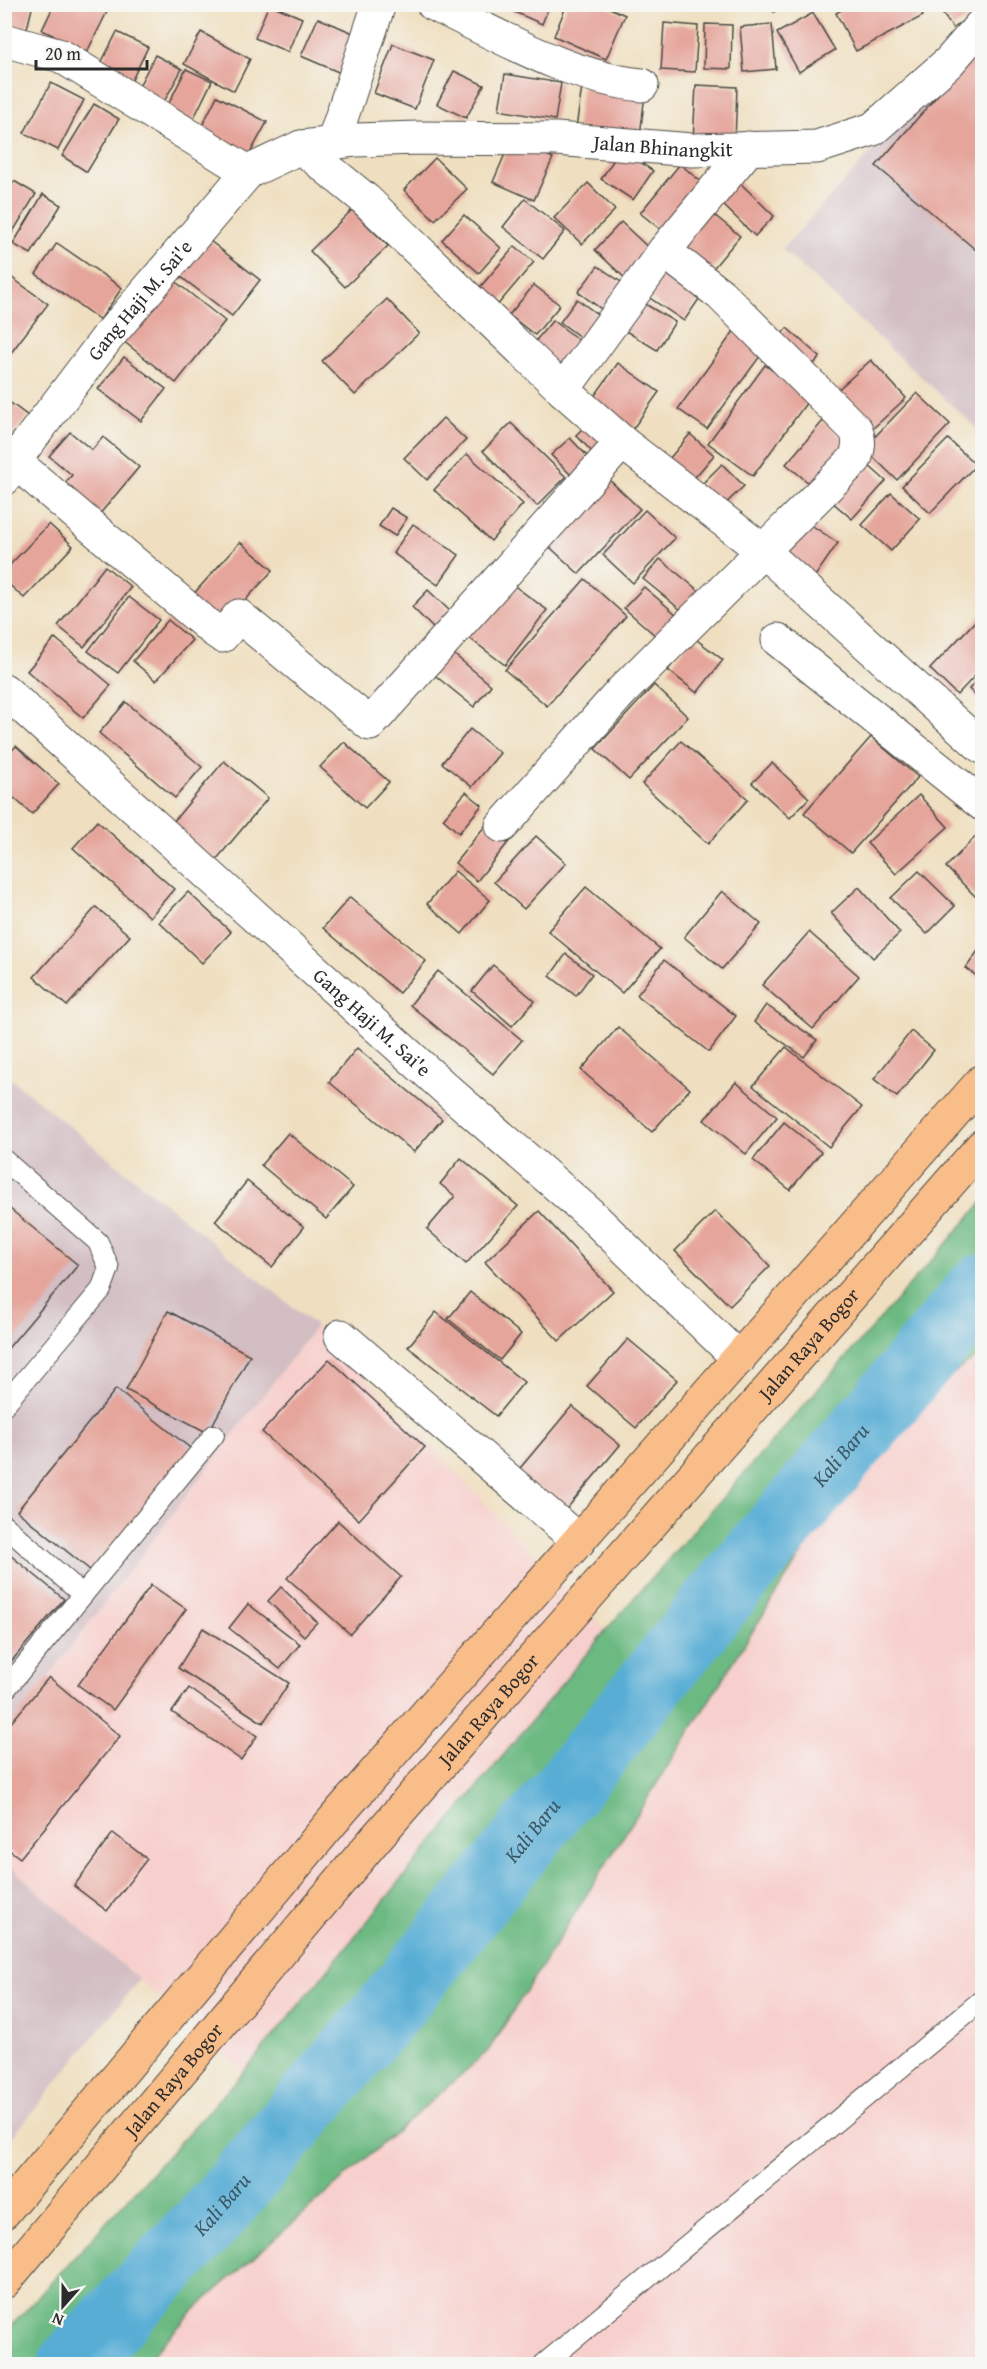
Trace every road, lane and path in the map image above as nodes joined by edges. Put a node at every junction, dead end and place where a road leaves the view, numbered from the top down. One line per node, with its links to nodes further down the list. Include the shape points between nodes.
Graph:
1 (380, 4): 6 (street)
2 (433, 4): 5 (street, via 563,64 615,82)
3 (982, 24): 8 (street, Jalan Bhinangkit, via 949,62 873,129 817,147)
4 (4, 40): 9 (street, via 61,56)
5 (642, 85)
6 (333, 143): 7 (street, Jalan Bhinangkit); 8 (street, Jalan Bhinangkit, via 499,138 692,150)
7 (301, 147): 9 (street, Gang Haji M. Sai'e); 11 (street, via 366,200)
8 (749, 148): 10 (street)
9 (248, 172): 13 (street, Gang Haji M. Sai'e, via 107,338)
10 (664, 251): 11 (street); 14 (street, via 720,294 856,430 859,439 855,459)
11 (562, 390): 12 (street)
12 (622, 442): 13 (street, via 370,724 239,616 222,636 212,629); 14 (street)
13 (9, 470)
14 (762, 550): 17 (street); 19 (street, via 622,691)
15 (778, 640): 18 (street)
16 (4, 690): 24 (street, Gang Haji M. Sai'e, via 590,1214)
17 (982, 747)
18 (982, 804)
19 (502, 826)
20 (982, 1081): 24 (highway)
21 (982, 1146): 31 (highway, Jalan Raya Bogor)
22 (4, 1160): 25 (lane, via 98,1242 109,1268 101,1290)
23 (341, 1336): 28 (street)
24 (739, 1359): 28 (highway)
25 (4, 1405)
26 (214, 1435): 29 (lane)
27 (4, 1525): 29 (lane)
28 (579, 1541): 30 (highway)
29 (83, 1595): 32 (lane)
30 (503, 1625): 31 (highway); 33 (highway)
31 (535, 1656): 34 (highway, Jalan Raya Bogor)
32 (4, 1691)
33 (342, 1810): 34 (highway); 35 (highway)
34 (376, 1838): 36 (highway, Jalan Raya Bogor)
35 (220, 1954): 36 (highway); 38 (highway)
36 (255, 1981): 39 (highway, Jalan Raya Bogor)
37 (982, 2000): 40 (lane)
38 (4, 2212)
39 (4, 2282)
40 (544, 2364)

